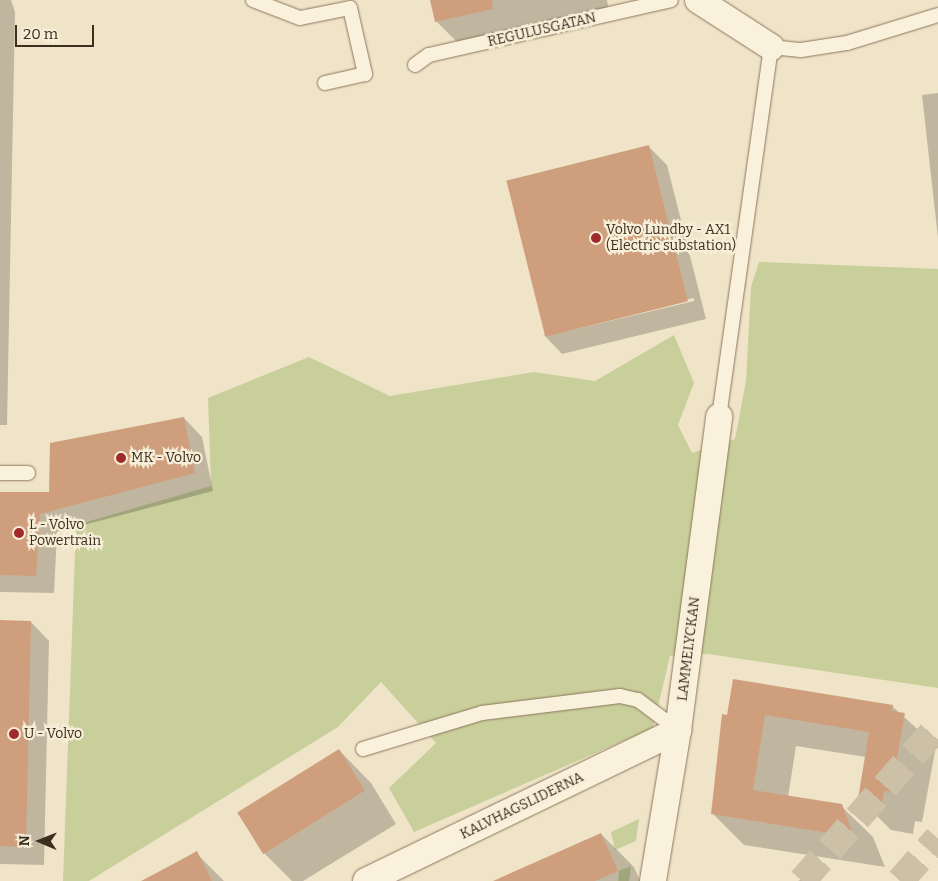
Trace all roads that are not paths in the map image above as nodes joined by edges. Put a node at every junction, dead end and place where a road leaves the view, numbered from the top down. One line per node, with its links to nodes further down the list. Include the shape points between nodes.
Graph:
1 (253, 0): 7 (lane, via 270,10 300,18 350,8 365,74)
2 (671, 0): 6 (lane, REGULUSGATAN, via 429,55)
3 (698, 0): 5 (street)
4 (938, 15): 5 (lane, via 847,43 801,50)
5 (771, 47): 8 (lane)
6 (415, 65)
7 (325, 83)
8 (719, 417): 11 (street, LAMMELYCKAN)
9 (0, 473): 10 (lane)
10 (28, 473)
11 (678, 730): 12 (lane, via 638,700 620,696 482,713); 13 (street, KALVHAGSLIDERNA); 15 (street, LAMMELYCKAN)
12 (363, 749)
13 (418, 869): 14 (street, KALVHAGSLIDERNA)
14 (366, 881)
15 (653, 881)

